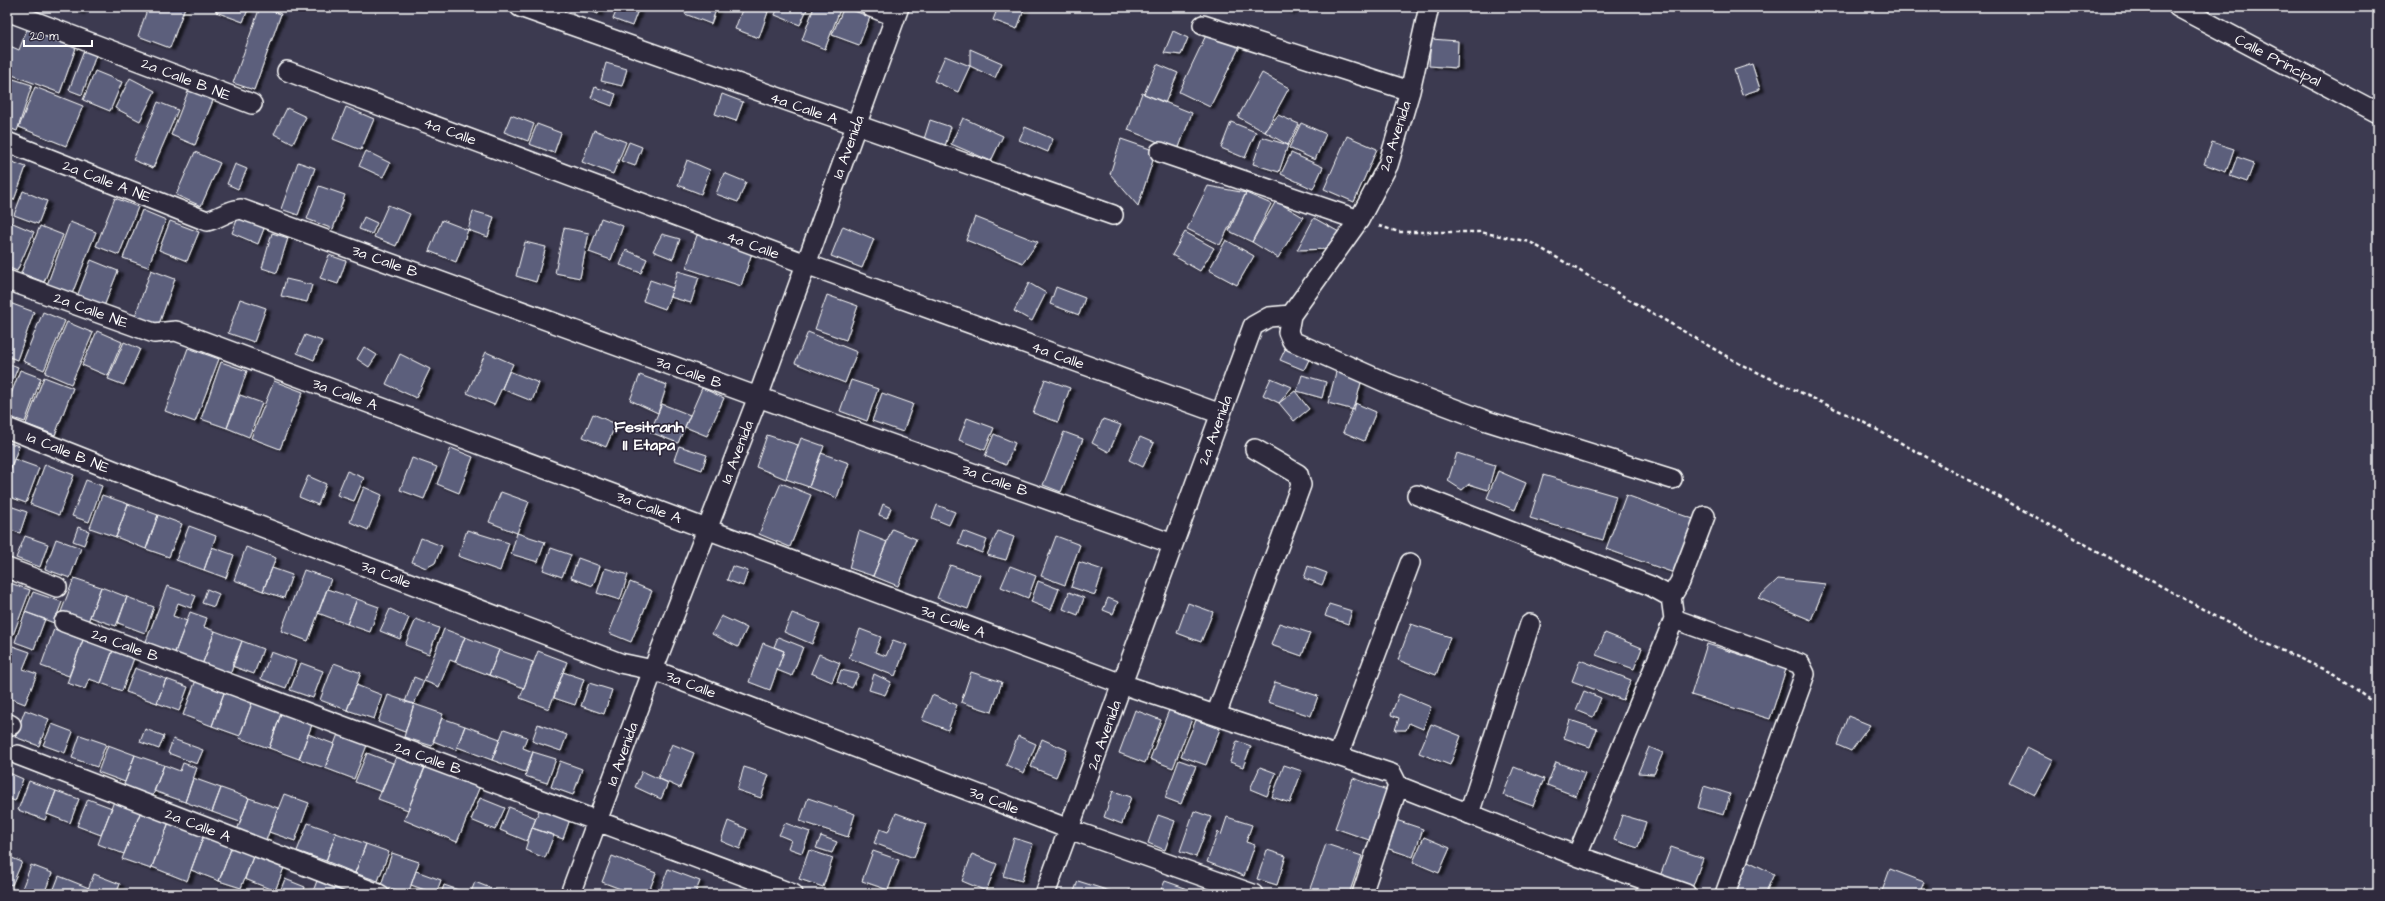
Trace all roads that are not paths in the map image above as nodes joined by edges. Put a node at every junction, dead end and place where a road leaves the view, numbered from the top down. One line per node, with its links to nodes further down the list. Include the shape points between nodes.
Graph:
1 (520, 7): 12 (street, 4a Calle A)
2 (871, 7): 6 (street)
3 (1429, 7): 9 (street, 2a Avenida)
4 (2178, 7): 11 (street, Calle Principal)
5 (7, 11): 10 (street, 2a Calle B NE)
6 (897, 12): 12 (street, 1a Avenida)
7 (1203, 25): 9 (street)
8 (287, 71): 18 (street, 4a Calle)
9 (1410, 91): 16 (street, 2a Avenida, via 1388,165)
10 (252, 104)
11 (2378, 113)
12 (856, 127): 15 (street, 4a Calle A); 18 (street, 1a Avenida)
13 (7, 142): 17 (street, 2a Calle A NE)
14 (1160, 152): 16 (street)
15 (1112, 215)
16 (1359, 220): 20 (street, 2a Avenida)
17 (207, 221): 22 (street, 3a Calle B, via 216,219 232,209 241,209)
18 (806, 264): 22 (street, 1a Avenida); 23 (street, 4a Calle)
19 (7, 280): 21 (street, 2a Calle NE, via 154,333)
20 (1291, 315): 23 (street, 2a Avenida, via 1269,317 1253,326); 27 (street, via 1288,332 1292,341 1389,384 1487,421)
21 (176, 331): 30 (street, 3a Calle A)
22 (758, 397): 30 (street, 1a Avenida); 31 (street, 3a Calle B)
23 (1221, 414): 31 (street, 2a Avenida)
24 (7, 428): 26 (street, 1a Calle B NE)
25 (1255, 449): 41 (street, via 1298,474 1301,485)
26 (128, 476): 39 (street, 3a Calle, via 620,663)
27 (1672, 479)
28 (1417, 494): 35 (street, via 1651,586)
29 (1705, 516): 35 (street, via 1680,582)
30 (708, 529): 39 (street, 1a Avenida); 40 (street, 3a Calle A)
31 (1174, 544): 40 (street, 2a Avenida)
32 (1410, 563): 43 (street)
33 (7, 568): 34 (street)
34 (57, 588)
35 (1671, 597): 36 (street)
36 (1674, 619): 48 (street); 56 (street, via 1800,664 1805,674)
37 (64, 622): 46 (street, 2a Calle B)
38 (1530, 624): 45 (street)
39 (653, 670): 46 (street, 1a Avenida); 47 (street, 3a Calle)
40 (1122, 684): 41 (street, 3a Calle A); 47 (street, 2a Avenida)
41 (1216, 715): 43 (street, 3a Calle A)
42 (18, 755): 49 (street, 2a Calle A)
43 (1338, 756): 44 (street, 3a Calle A, via 1392,774)
44 (1398, 786): 45 (street); 54 (street)
45 (1469, 814): 48 (street)
46 (597, 821): 50 (street, 1a Avenida); 51 (street, 2a Calle B)
47 (1070, 829): 52 (street, 2a Avenida); 53 (street, 3a Calle)
48 (1577, 856): 55 (street)
49 (379, 894)
50 (570, 894)
51 (793, 894)
52 (1045, 894)
53 (1253, 894)
54 (1362, 894)
55 (1686, 894)
56 (1726, 894)

